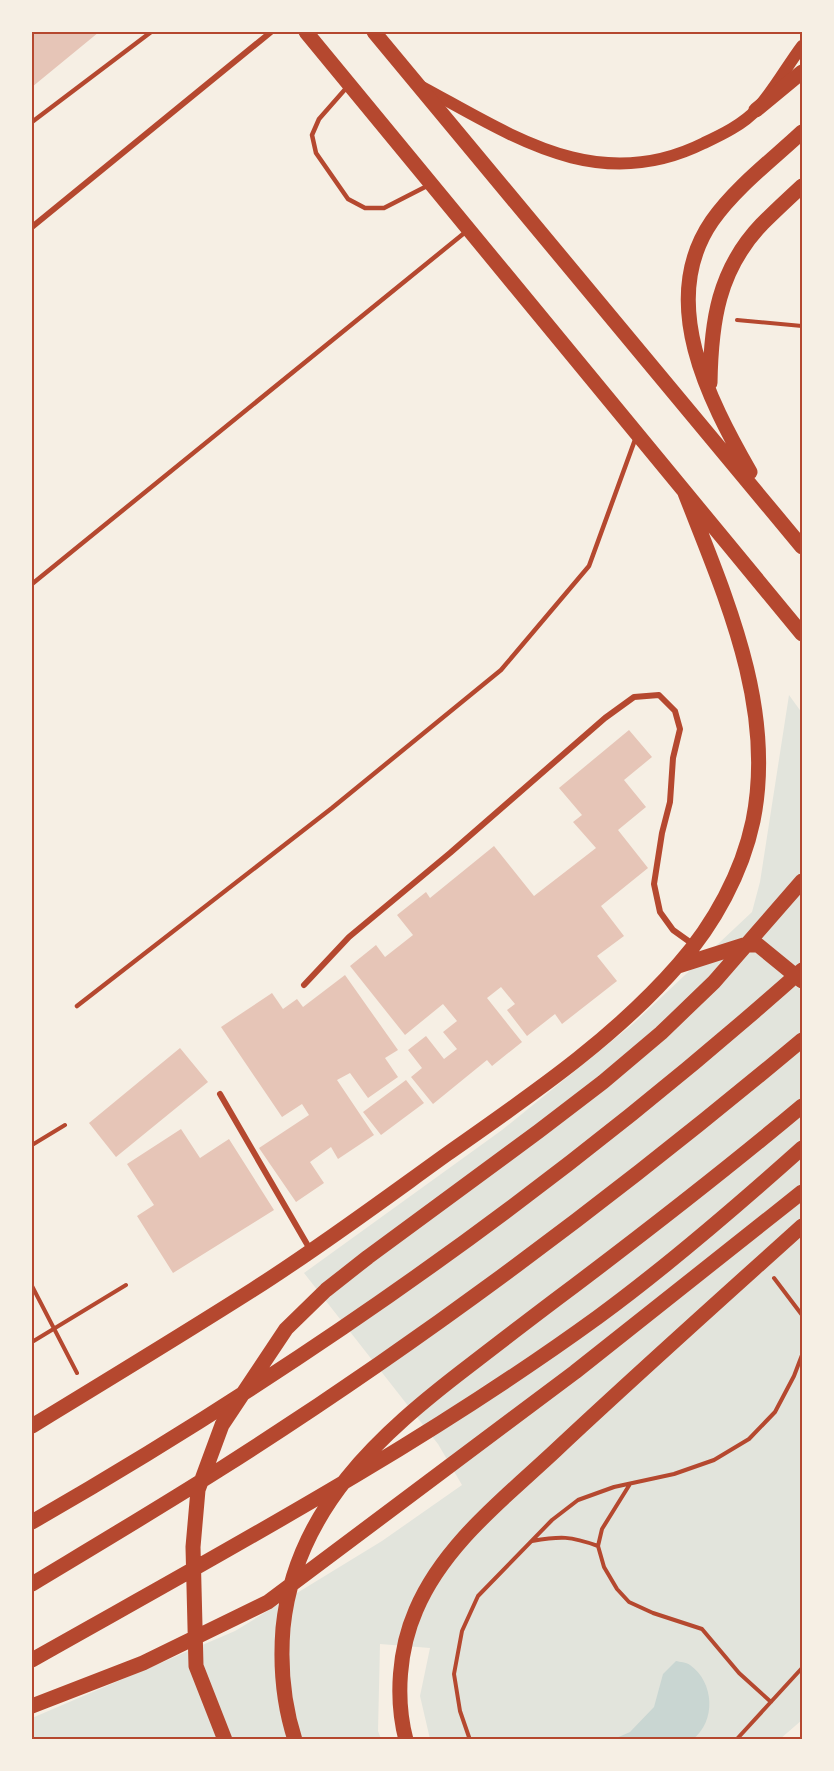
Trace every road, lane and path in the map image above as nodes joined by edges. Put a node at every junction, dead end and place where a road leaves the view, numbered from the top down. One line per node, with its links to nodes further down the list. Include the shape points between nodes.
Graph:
1 (151, 32): 10 (lane)
2 (271, 32): 14 (street)
3 (306, 32): 7 (main road)
4 (375, 32): 8 (main road)
5 (802, 46): 9 (main road)
6 (802, 72): 9 (main road)
7 (350, 84): 12 (main road); 12 (lane, via 319,119 312,135 316,153 348,199 365,208 384,207)
8 (421, 86): 9 (main road, via 543,150 580,160 620,164 693,149 723,134); 21 (main road)
9 (756, 110)
10 (32, 122)
11 (802, 132): 18 (main road, via 733,195 711,223 696,256 688,290 689,320)
12 (432, 183): 15 (main road)
13 (802, 186): 16 (main road, via 760,226 736,258)
14 (32, 227)
15 (470, 228): 19 (main road); 23 (lane)
16 (714, 318): 17 (path); 18 (main road)
17 (802, 326)
18 (710, 393): 21 (main road)
19 (637, 435): 20 (main road); 31 (lane, via 589,566 501,670 332,808)
20 (685, 493): 24 (main road); 26 (main road, via 747,668 759,771 753,821 737,872 720,908)
21 (773, 510): 22 (main road)
22 (802, 547)
23 (32, 584)
24 (802, 634)
25 (802, 880): 57 (main road, via 714,982 661,1033 603,1082 343,1277 286,1329 222,1425 198,1490 193,1547 196,1666)
26 (695, 945): 27 (main road); 30 (street, via 673,930 660,912 654,884 680,729 675,711 659,695 634,697 349,937)
27 (678, 966): 29 (main road, via 744,945 758,945); 40 (main road, via 633,1011 540,1089)
28 (802, 970): 49 (main road, via 643,1107 437,1263 188,1429)
29 (802, 981)
30 (304, 985)
31 (77, 1006)
32 (802, 1040): 52 (main road, via 626,1182 384,1360 224,1467)
33 (220, 1094): 40 (street)
34 (802, 1106): 58 (main road, via 666,1217 437,1390 357,1464 308,1538 285,1607 282,1686)
35 (65, 1125): 36 (path)
36 (32, 1145)
37 (802, 1148): 53 (main road, via 700,1239 597,1318 482,1396 333,1490)
38 (802, 1192): 56 (main road, via 453,1466 268,1602 143,1663)
39 (802, 1226): 59 (main road, via 593,1415 456,1547 416,1609 405,1643 401,1705)
40 (311, 1251): 46 (main road)
41 (126, 1285): 43 (path)
42 (32, 1286): 43 (path)
43 (53, 1328): 44 (path); 46 (path)
44 (32, 1342)
45 (802, 1355): 48 (path, via 775,1412 749,1439 714,1460)
46 (87, 1392): 47 (main road)
47 (32, 1426)
48 (630, 1484): 50 (path, via 578,1500); 51 (path, via 602,1529)
49 (32, 1522)
50 (530, 1542): 51 (path, via 573,1537); 60 (path, via 478,1596 462,1631 454,1674)
51 (598, 1546): 55 (path, via 604,1567 629,1602 702,1629 739,1673)
52 (32, 1584)
53 (32, 1660)
54 (802, 1668): 55 (path)
55 (771, 1702): 61 (path)
56 (32, 1706)
57 (225, 1740)
58 (295, 1740)
59 (406, 1740)
60 (470, 1740)
61 (736, 1740)

